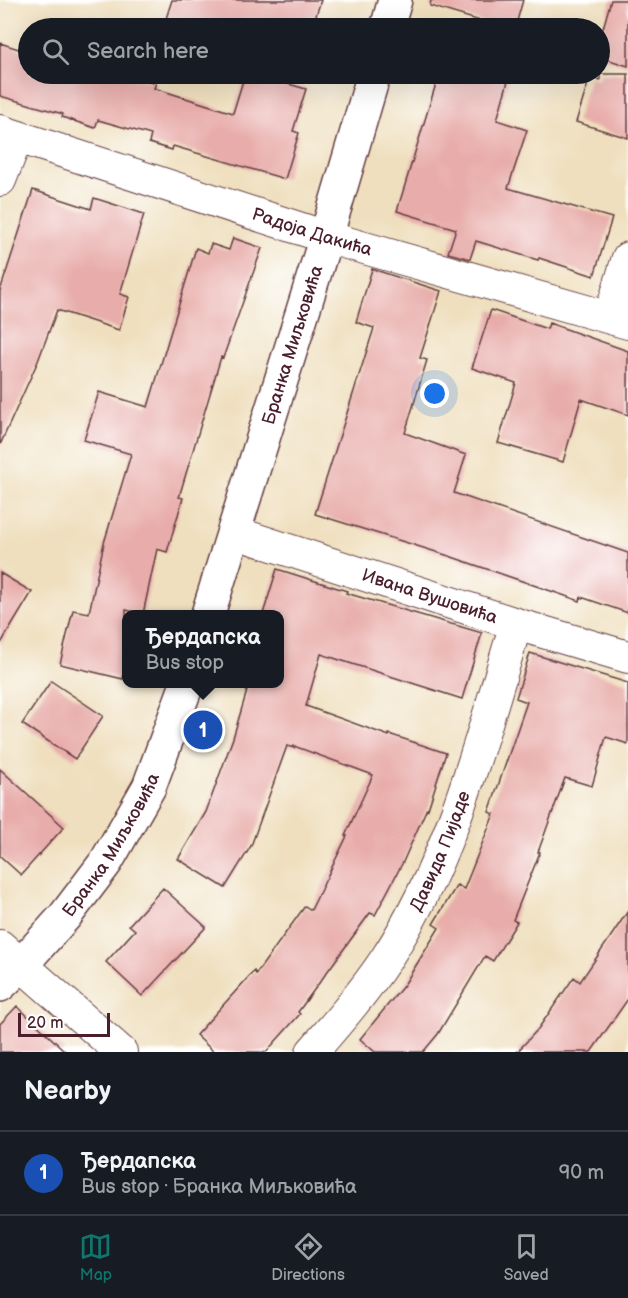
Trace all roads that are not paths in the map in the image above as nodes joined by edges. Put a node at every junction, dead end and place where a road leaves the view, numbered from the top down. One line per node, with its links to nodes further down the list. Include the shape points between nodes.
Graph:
1 (395, 0): 2 (street)
2 (390, 18)
3 (371, 84): 6 (street, Бранка Миљковића)
4 (8, 134): 5 (street); 6 (street, Радоја Дакића)
5 (0, 180)
6 (326, 237): 8 (street, Радоја Дакића); 9 (street, Бранка Миљковића)
7 (628, 258): 8 (street)
8 (619, 320)
9 (233, 532): 10 (street, Бранка Миљковића); 11 (street, Ивана Вушовића)
10 (210, 610)
11 (516, 624): 12 (street, Ивана Вушовића); 16 (street, Давида Пијаде, via 451,829 426,887 387,957)
12 (628, 657)
13 (186, 688): 14 (street, Бранка Миљковића, via 148,787 106,862 65,916)
14 (7, 965): 15 (street)
15 (120, 1052)
16 (312, 1052)

